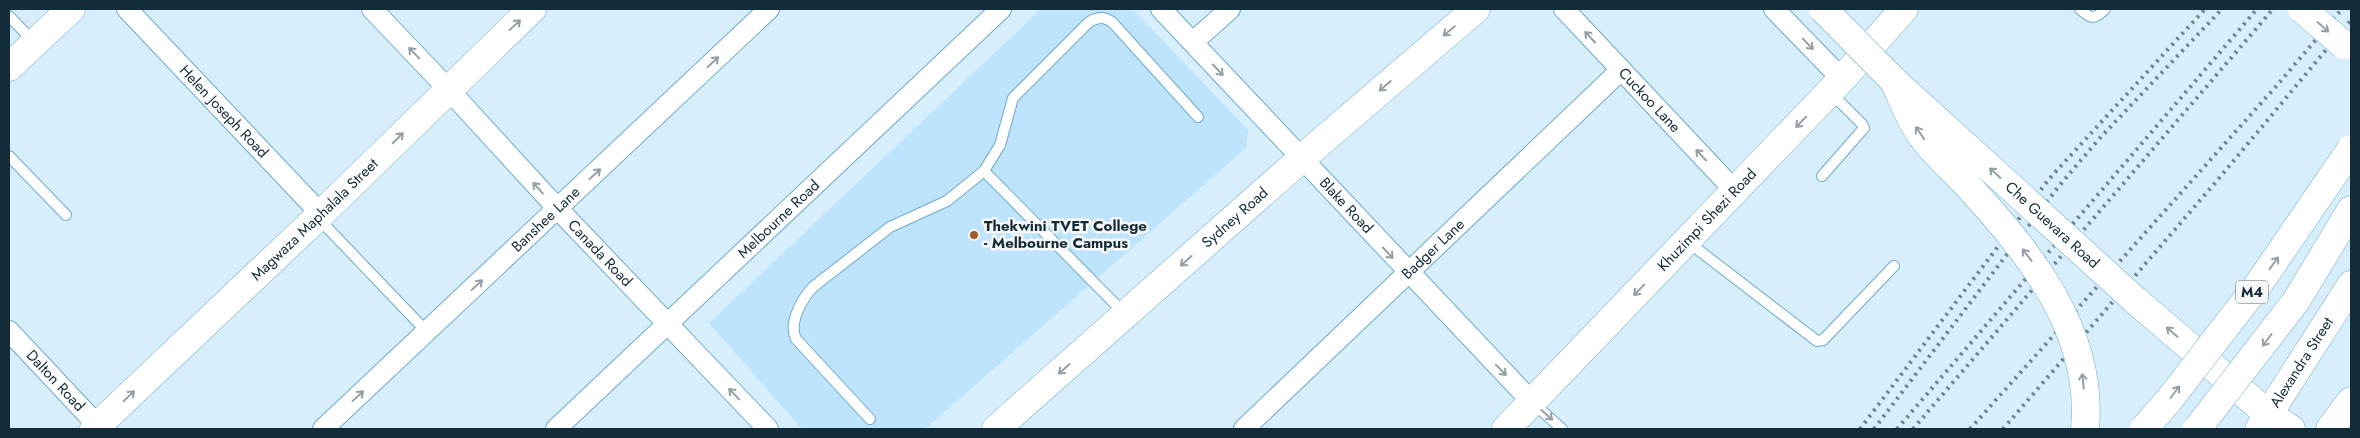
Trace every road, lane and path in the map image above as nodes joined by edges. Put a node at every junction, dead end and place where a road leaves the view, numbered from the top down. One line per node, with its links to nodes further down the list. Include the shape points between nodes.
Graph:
1 (71, 9): 19 (main road)
2 (127, 9): 36 (street, Helen Joseph Road)
3 (372, 9): 25 (street, Canada Road, one-way to 3)
4 (532, 9): 25 (main road, Magwaza Maphalala Street, one-way to 4)
5 (770, 9): 33 (street, Banshee Lane, one-way to 5)
6 (1001, 9): 44 (street, Melbourne Road)
7 (1230, 9): 18 (street)
8 (1476, 9): 29 (main road, Sydney Road, one-way to 29)
9 (1564, 9): 22 (street, Cuckoo Lane, one-way to 9)
10 (1774, 9): 24 (street, one-way to 24)
11 (1823, 9): 23 (main road, Che Guevara Road, bridge)
12 (2080, 9): 13 (lane, via 2094,18)
13 (2105, 9)
14 (2302, 9): 20 (main road, one-way to 20, bridge)
15 (1902, 10): 24 (main road, Khuzimpi Shezi Road)
16 (1169, 13): 18 (street, Blake Road)
17 (9, 16): 19 (lane)
18 (1193, 42): 29 (street, Blake Road, one-way to 29)
19 (35, 43): 21 (main road)
20 (2348, 48)
21 (9, 67)
22 (1621, 70): 32 (street, Cuckoo Lane, one-way to 22); 40 (street, Badger Lane)
23 (1894, 81): 50 (main road, Che Guevara Road, one-way to 23, bridge, via 2135,300); 59 (main road, one-way to 23, bridge, via 2082,366 2054,296 2038,270 1995,216 1919,132)
24 (1836, 85): 31 (lane, via 1864,128); 32 (main road, Khuzimpi Shezi Road, one-way to 32)
25 (448, 88): 33 (street, Canada Road, one-way to 25); 36 (main road, Magwaza Maphalala Street, one-way to 25)
26 (1198, 117): 30 (lane, via 1113,23 1108,19 1094,18 1013,98 1000,145)
27 (2351, 148): 60 (main road, M4, one-way to 27, bridge, via 2258,286)
28 (9, 156): 35 (lane)
29 (1301, 159): 40 (street, Blake Road, one-way to 40); 43 (main road, Sydney Road, one-way to 43)
30 (984, 171): 43 (lane); 49 (lane, via 947,201 884,231 813,287 804,298 793,328 796,339)
31 (1822, 176)
32 (1734, 191): 38 (main road, Khuzimpi Shezi Road)
33 (558, 209): 44 (street, Canada Road); 46 (street, Banshee Lane, one-way to 33)
34 (2351, 210): 42 (main road, M4)
35 (66, 215)
36 (319, 216): 46 (lane); 51 (main road, Magwaza Maphalala Street, one-way to 36)
37 (2351, 240): 42 (main road)
38 (1686, 241): 39 (lane, via 1817,341 1823,340); 47 (main road, Khuzimpi Shezi Road, one-way to 47)
39 (1894, 266)
40 (1408, 273): 47 (street, Blake Road, one-way to 47); 56 (street, Badger Lane)
41 (2351, 285): 50 (main road, Alexandra Street)
42 (2296, 301): 61 (main road, M4, one-way to 61, bridge)
43 (1126, 314): 55 (main road, Sydney Road, one-way to 55)
44 (667, 323): 53 (street, Melbourne Road); 54 (street, Canada Road, one-way to 44)
45 (9, 331): 51 (street, Dalton Road)
46 (427, 332): 52 (street, Banshee Lane, one-way to 46)
47 (1531, 401): 57 (main road, Khuzimpi Shezi Road); 58 (lane, one-way to 58)
48 (2351, 401): 63 (main road)
49 (870, 419)
50 (2263, 422): 62 (main road, Che Guevara Road)
51 (98, 428)
52 (323, 429)
53 (556, 429)
54 (768, 429)
55 (996, 429)
56 (1244, 429)
57 (1506, 429)
58 (1562, 429)
59 (2085, 429)
60 (2144, 429)
61 (2197, 429)
62 (2290, 429)
63 (2330, 429)

